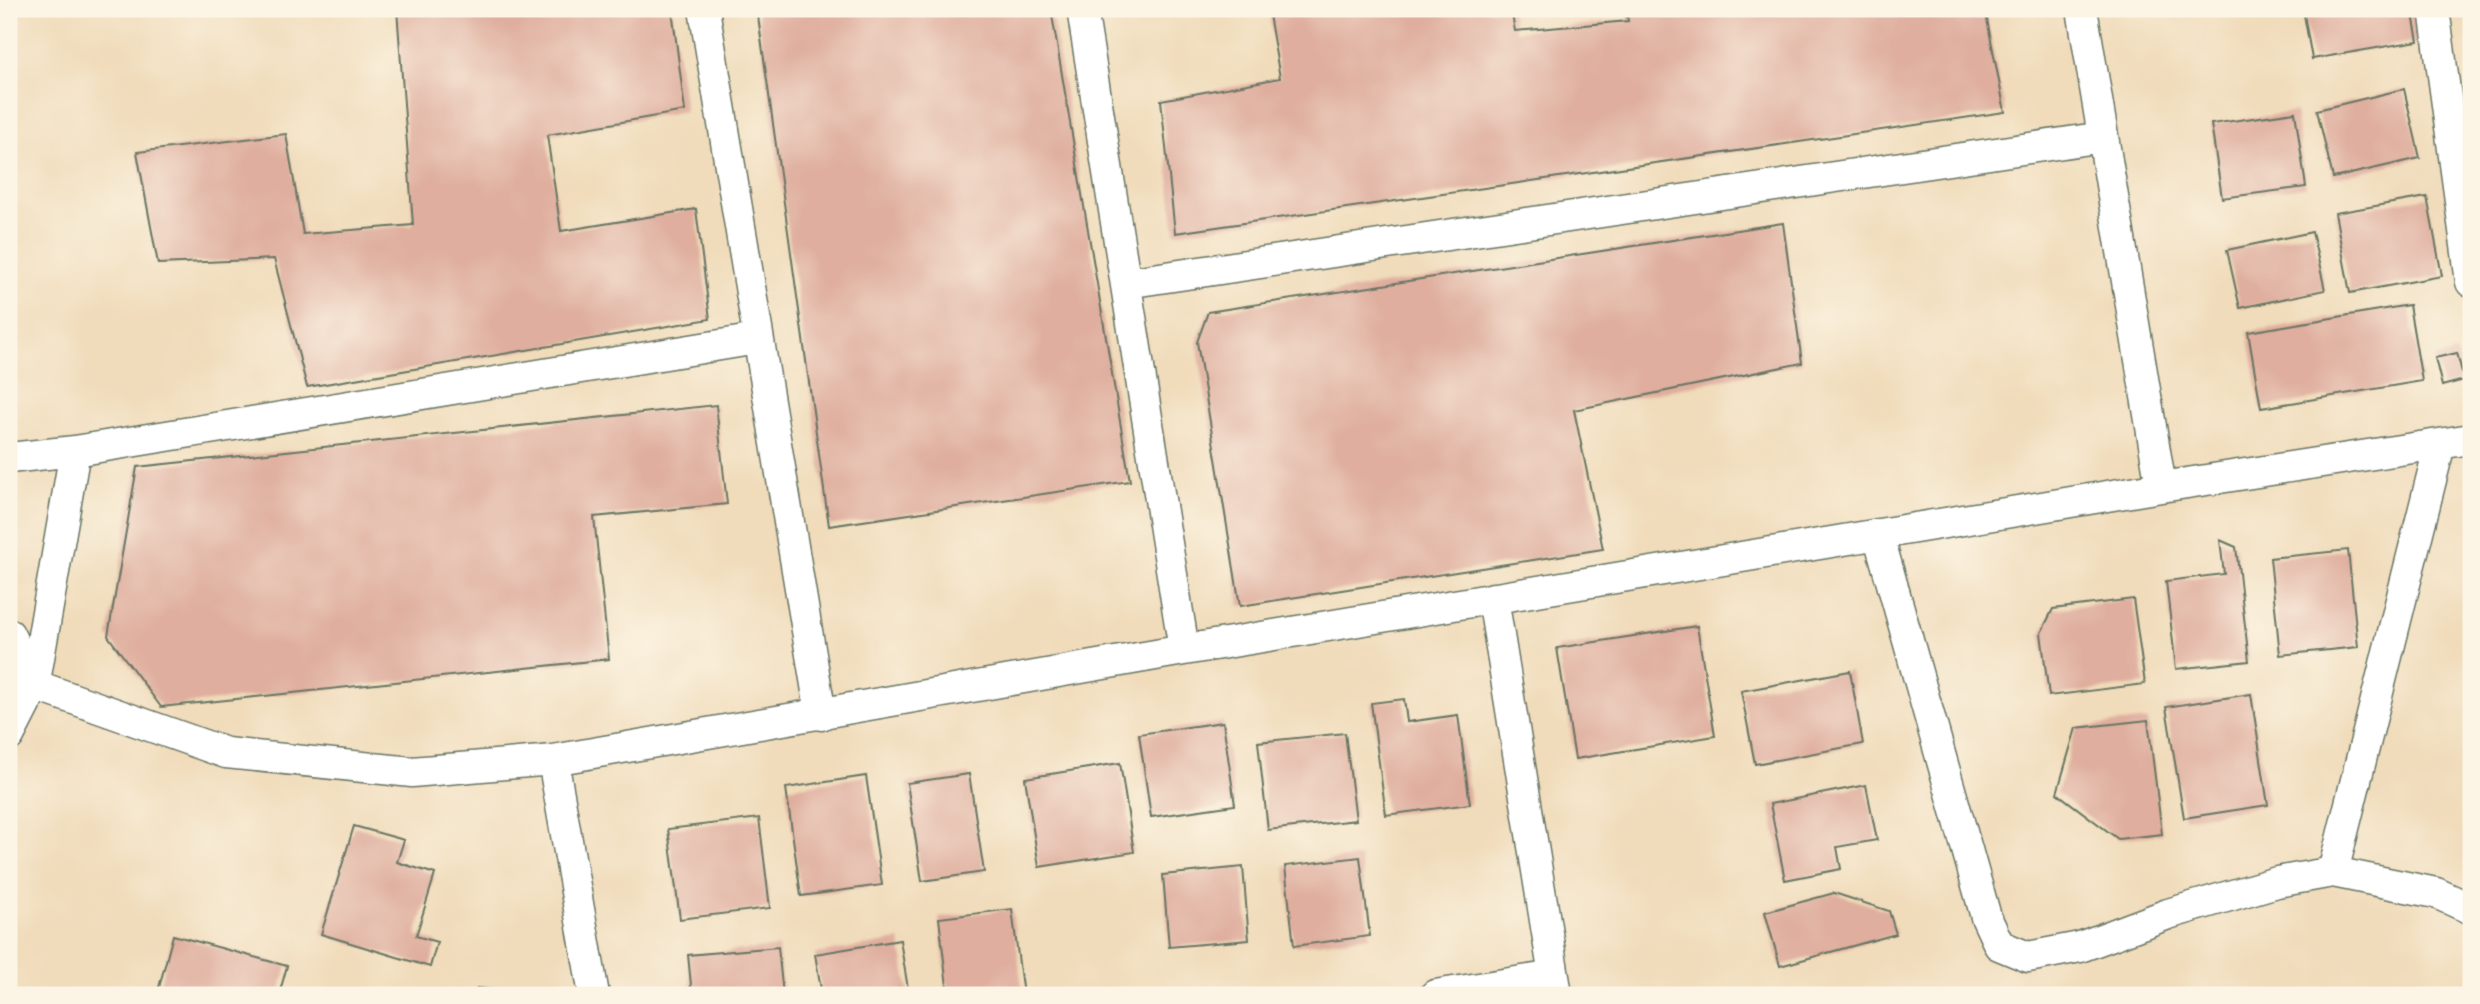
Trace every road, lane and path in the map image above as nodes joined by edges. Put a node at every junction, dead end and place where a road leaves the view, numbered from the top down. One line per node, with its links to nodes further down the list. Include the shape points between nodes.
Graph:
1 (704, 9): 9 (street)
2 (1082, 9): 7 (street)
3 (2082, 9): 6 (street)
4 (2434, 9): 5 (street)
5 (2460, 116): 8 (street)
6 (2103, 137): 7 (street); 14 (street)
7 (1126, 282): 18 (street)
8 (2471, 282)
9 (757, 339): 12 (street); 20 (street)
10 (2471, 439): 11 (street)
11 (2440, 444): 14 (street); 23 (street)
12 (75, 451): 13 (street); 19 (street)
13 (9, 458)
14 (2161, 487): 15 (street)
15 (1878, 534): 16 (street); 23 (street, via 1986,916 1999,945 2028,957 2080,947 2168,914)
16 (1493, 598): 18 (street); 25 (street)
17 (9, 634): 19 (street)
18 (1184, 650): 20 (street)
19 (21, 681): 21 (street); 22 (street, via 226,753 412,772)
20 (821, 715): 22 (street)
21 (9, 736)
22 (553, 760): 26 (street)
23 (2333, 872): 24 (street, via 2436,892)
24 (2471, 909)
25 (1556, 985): 27 (street)
26 (594, 995)
27 (1435, 995)

